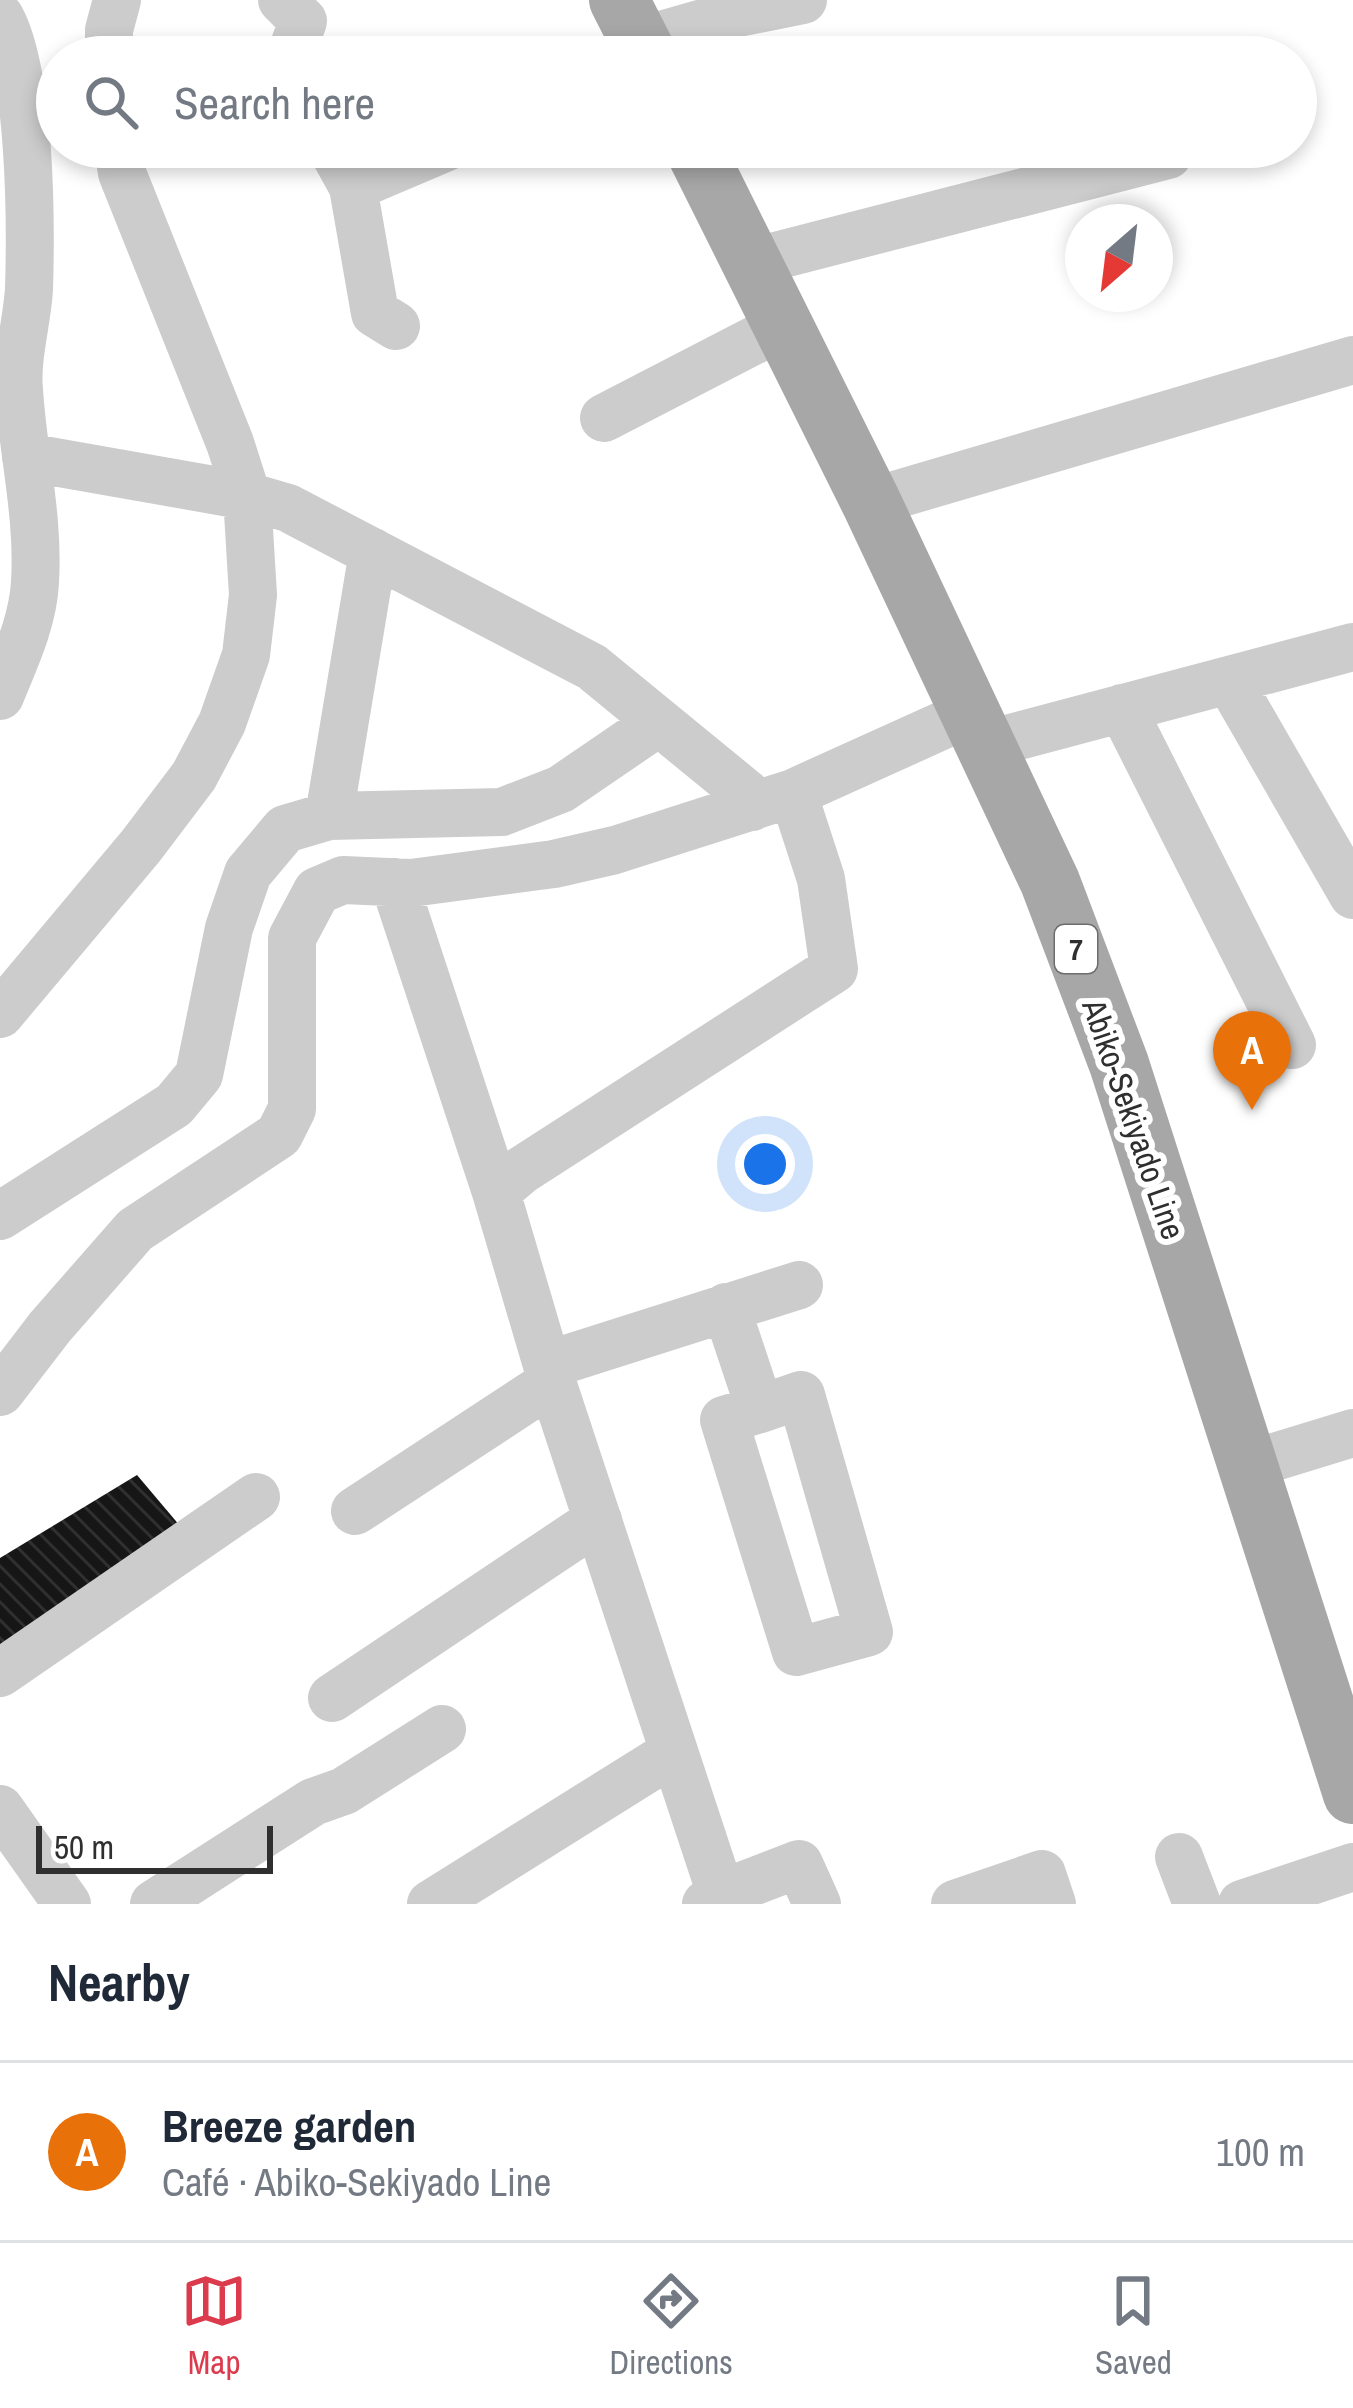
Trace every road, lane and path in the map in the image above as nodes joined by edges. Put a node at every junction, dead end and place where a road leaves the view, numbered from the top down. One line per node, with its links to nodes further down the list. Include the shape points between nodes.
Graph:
1 (117, 0): 5 (street)
2 (282, 0): 6 (street, via 303,21)
3 (803, 0): 7 (street)
4 (0, 17): 17 (street, via 24,110 29,290 18,385)
5 (109, 36)
6 (298, 36)
7 (653, 36)
8 (121, 168): 18 (street)
9 (342, 168): 14 (street, via 375,313)
10 (705, 168): 12 (main road, Abiko-Sekiyado Line / 7)
11 (1117, 168): 12 (street)
12 (752, 262): 13 (main road, Abiko-Sekiyado Line / 7)
13 (784, 325): 16 (street); 19 (main road, Abiko-Sekiyado Line / 7)
14 (396, 326)
15 (1353, 360): 19 (street)
16 (604, 418)
17 (26, 457): 18 (street); 23 (street, via 37,518 35,587)
18 (247, 496): 20 (street); 31 (street, via 253,595 246,655 222,723 141,846)
19 (871, 502): 26 (main road, Abiko-Sekiyado Line / 7)
20 (373, 552): 25 (street, via 592,667); 28 (street)
21 (1353, 647): 22 (street)
22 (1229, 680): 24 (street); 30 (street)
23 (0, 696)
24 (1122, 708): 26 (street); 32 (street)
25 (659, 722): 27 (street, via 747,794); 28 (street, via 561,789 502,812)
26 (980, 728): 27 (street); 41 (main road, Abiko-Sekiyado Line / 7, via 1051,882 1119,1064)
27 (773, 800): 29 (street, via 554,864); 33 (street, via 820,879 834,969)
28 (329, 816): 34 (street, via 285,829 248,873 199,1075 187,1090)
29 (394, 882): 33 (street); 38 (street, via 343,880 317,891 292,938 292,1109 279,1135 135,1230)
30 (1353, 895)
31 (0, 1015)
32 (1292, 1045)
33 (496, 1192): 37 (street)
34 (0, 1216)
35 (799, 1285): 36 (street)
36 (725, 1307): 37 (street); 39 (street)
37 (550, 1374): 43 (street); 44 (street)
38 (0, 1392)
39 (760, 1409): 39 (street, via 801,1395 869,1633 796,1652 724,1420)
40 (1353, 1433): 41 (street)
41 (1247, 1465): 49 (main road, Abiko-Sekiyado Line / 7)
42 (256, 1497): 45 (street)
43 (355, 1510)
44 (598, 1520): 46 (street); 48 (street)
45 (0, 1673)
46 (332, 1698)
47 (442, 1729): 55 (street)
48 (674, 1752): 53 (street); 56 (street)
49 (1349, 1768)
50 (8, 1838): 54 (street)
51 (1179, 1856): 60 (street)
52 (1353, 1867): 61 (street)
53 (713, 1899): 57 (street, via 799,1864)
54 (67, 1904)
55 (154, 1904)
56 (431, 1904)
57 (817, 1904)
58 (955, 1904): 59 (street, via 1042,1874)
59 (1052, 1904)
60 (1197, 1904)
61 (1242, 1904)

